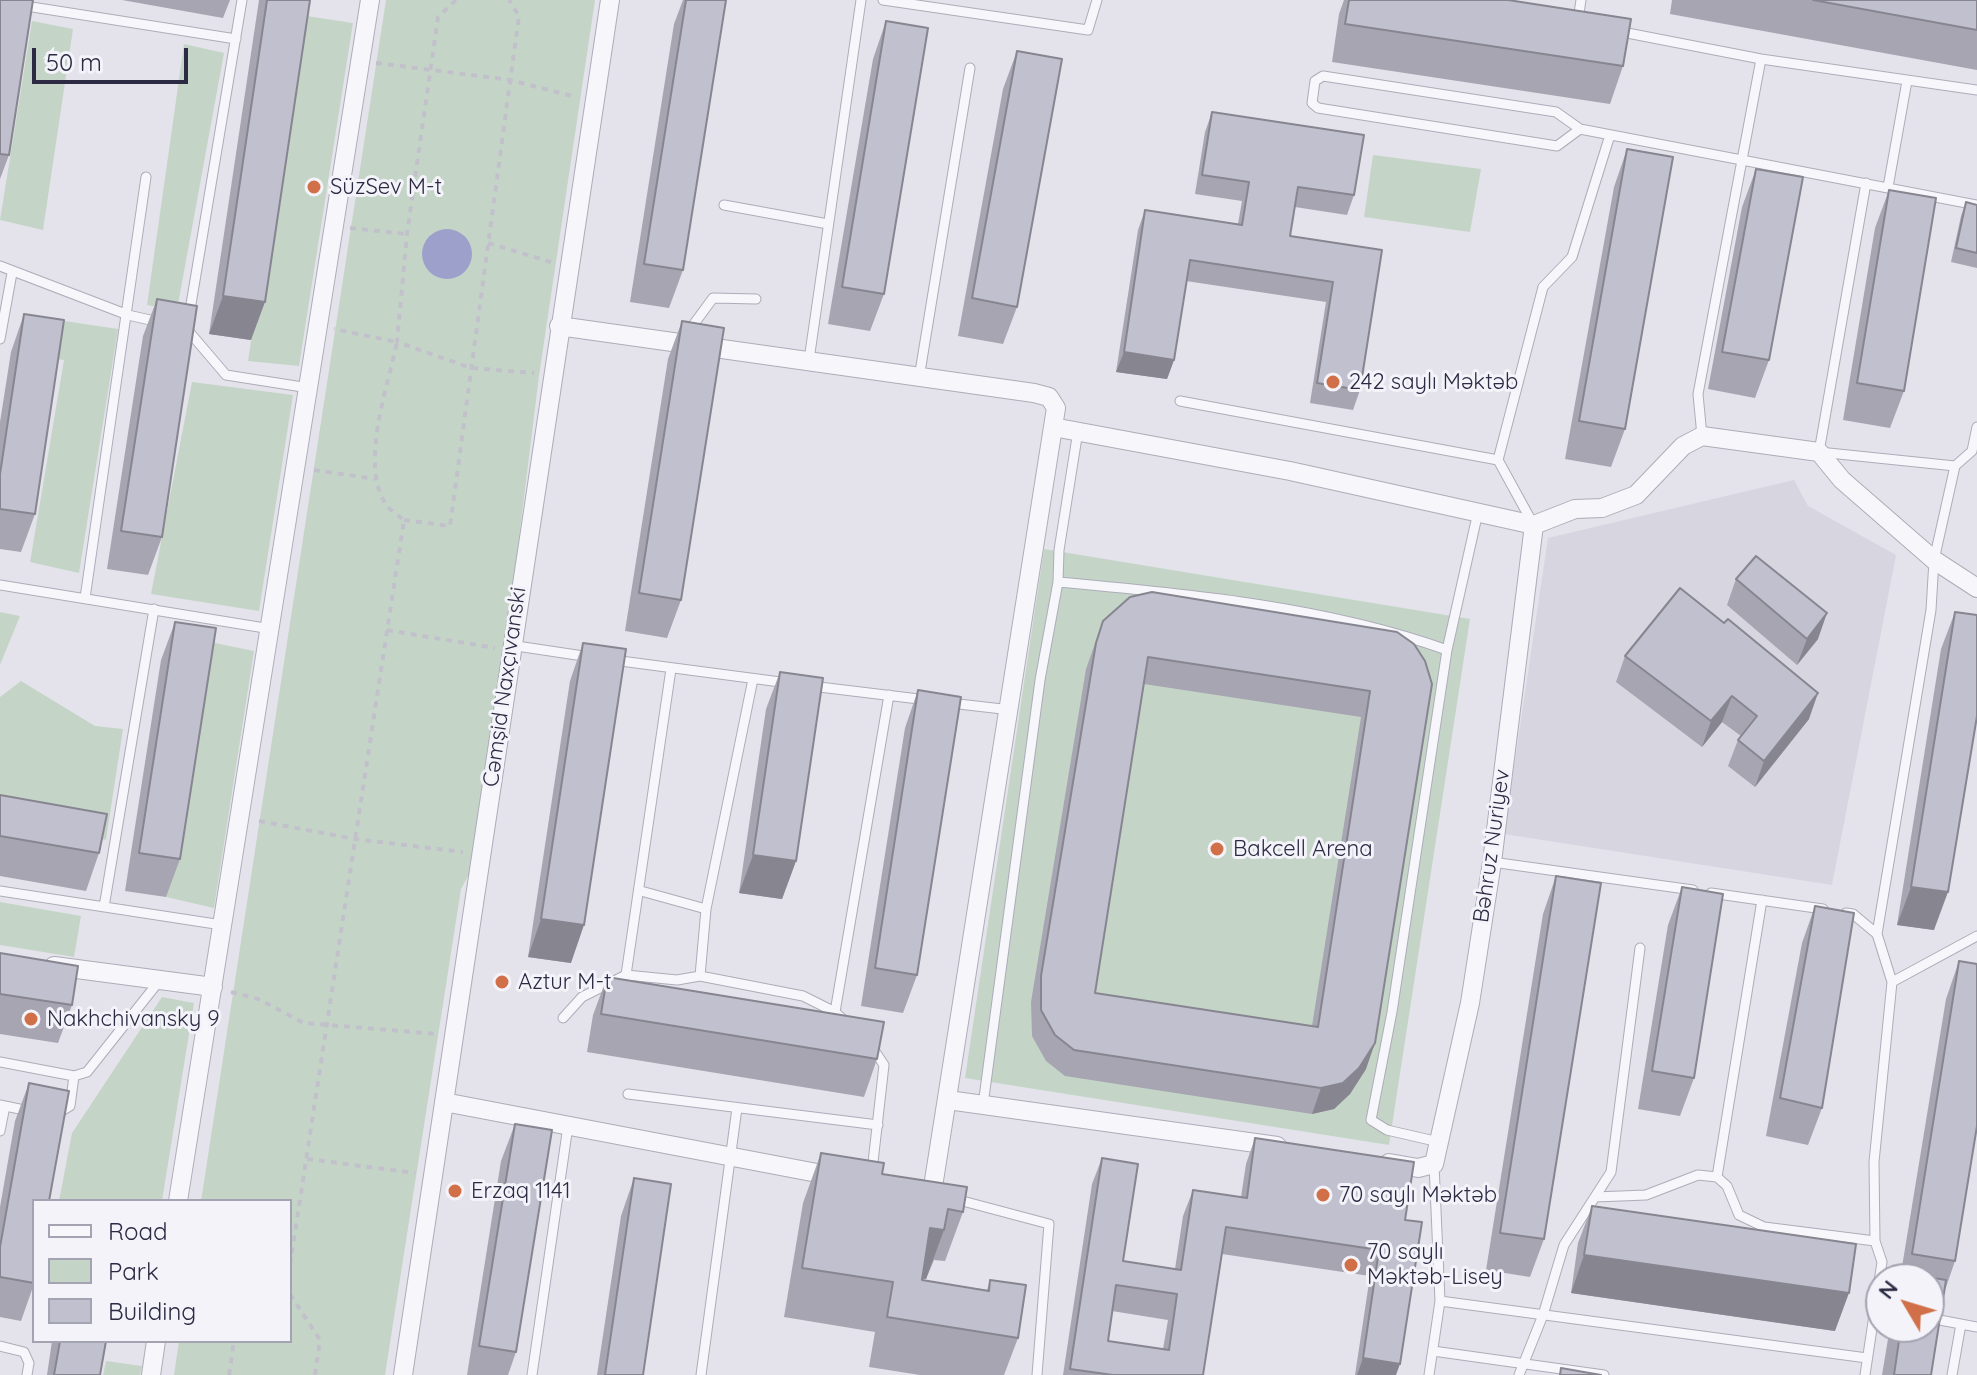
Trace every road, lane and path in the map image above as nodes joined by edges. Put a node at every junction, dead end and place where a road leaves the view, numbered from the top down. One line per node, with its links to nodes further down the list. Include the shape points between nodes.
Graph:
1 (242, 0): 15 (lane)
2 (370, 0): 17 (street)
3 (456, 0): 19 (path, via 438,17)
4 (509, 0): 20 (path, via 519,16)
5 (610, 0): 23 (street, Cəmşid Naxçıvanski)
6 (861, 0): 32 (lane)
7 (883, 0): 8 (lane, via 1088,30)
8 (1097, 0)
9 (1581, 0): 12 (lane)
10 (0, 2): 15 (lane)
11 (1564, 20): 12 (lane)
12 (1577, 23): 13 (lane)
13 (1593, 26)
14 (1608, 29): 16 (lane)
15 (236, 39): 43 (lane)
16 (1761, 59): 21 (lane); 26 (lane)
17 (360, 60): 19 (path); 33 (street)
18 (970, 68): 50 (lane)
19 (431, 70): 20 (path); 34 (path)
20 (510, 80): 23 (path); 35 (path)
21 (1907, 81): 22 (lane); 29 (lane)
22 (1977, 90)
23 (594, 101): 37 (street, Cəmşid Naxçıvanski)
24 (1580, 129): 24 (lane, via 1556,112 1323,76 1315,81 1312,103 1318,108 1557,146); 25 (lane)
25 (1610, 135): 26 (lane); 58 (lane, via 1572,257 1543,287)
26 (1740, 159): 28 (lane); 56 (lane, via 1698,394)
27 (146, 177): 40 (lane)
28 (1866, 183): 29 (lane); 57 (lane)
29 (1888, 187): 31 (lane)
30 (724, 205): 32 (lane)
31 (1977, 205)
32 (828, 224): 47 (lane)
33 (334, 227): 34 (path); 41 (street)
34 (407, 234): 45 (path)
35 (488, 243): 37 (path); 48 (path)
36 (0, 266): 38 (lane)
37 (568, 267): 42 (street, Cəmşid Naxçıvanski)
38 (12, 273): 40 (lane); 44 (lane)
39 (756, 299): 46 (lane, via 713,298)
40 (128, 315): 43 (lane); 69 (lane)
41 (318, 325): 45 (path); 51 (street)
42 (559, 326): 46 (street); 49 (street, Cəmşid Naxçıvanski)
43 (187, 327): 51 (lane, via 226,375)
44 (0, 339)
45 (397, 342): 48 (path); 61 (path, via 376,442)
46 (682, 342): 47 (street)
47 (809, 360): 50 (street)
48 (471, 368): 49 (path); 63 (path, via 450,526)
49 (551, 374): 73 (street, Cəmşid Naxçıvanski)
50 (919, 378): 53 (street, via 1049,397 1056,408)
51 (309, 388): 60 (street)
52 (1180, 401): 58 (lane)
53 (1053, 427): 55 (street); 78 (street)
54 (1977, 427): 59 (lane, via 1972,451)
55 (1078, 430): 62 (street); 66 (lane)
56 (1702, 436): 57 (street); 64 (street, via 1683,446 1636,495)
57 (1819, 452): 59 (lane); 65 (street, via 1842,480)
58 (1498, 460): 64 (lane)
59 (1955, 466): 65 (lane)
60 (296, 468): 61 (path); 71 (street)
61 (375, 479): 63 (path, via 386,505)
62 (1478, 512): 64 (street); 74 (lane)
63 (404, 520): 72 (path)
64 (1534, 525): 82 (street, Bəhruz Nuriyev)
65 (1934, 560): 68 (street); 89 (lane, via 1931,610)
66 (1058, 582): 74 (lane, via 1360,623); 109 (lane)
67 (0, 585): 69 (lane)
68 (1977, 588)
69 (85, 598): 70 (lane)
70 (154, 609): 71 (lane); 86 (lane)
71 (271, 629): 79 (street)
72 (387, 630): 73 (path); 80 (path)
73 (510, 648): 75 (lane); 81 (street, Cəmşid Naxçıvanski)
74 (1447, 650): 115 (lane, via 1371,1120 1387,1130)
75 (671, 669): 76 (lane); 84 (lane)
76 (753, 679): 77 (lane); 87 (lane)
77 (889, 695): 78 (lane); 98 (lane)
78 (1011, 710): 107 (street)
79 (241, 818): 80 (path); 88 (street)
80 (355, 839): 81 (path); 100 (path)
81 (480, 854): 102 (street, Cəmşid Naxçıvanski)
82 (1492, 862): 85 (lane); 115 (street, Bəhruz Nuriyev, via 1470,1003)
83 (0, 891): 86 (lane)
84 (641, 891): 87 (lane); 93 (lane)
85 (1762, 900): 89 (lane, via 1853,914); 122 (lane)
86 (104, 907): 88 (lane)
87 (706, 909): 94 (lane)
88 (223, 925): 97 (street)
89 (1877, 934): 96 (lane)
90 (1977, 936): 96 (lane)
91 (1640, 948): 125 (lane, via 1611,1172)
92 (29, 963): 95 (street)
93 (626, 975): 94 (lane, via 677,980); 99 (lane, via 582,997)
94 (700, 976): 98 (lane, via 803,996)
95 (160, 980): 97 (street); 105 (lane, via 87,1072)
96 (1892, 982): 127 (lane, via 1874,1162)
97 (213, 987): 100 (path, via 258,999 304,1023); 126 (street)
98 (835, 1012): 101 (lane)
99 (563, 1018)
100 (328, 1027): 102 (path); 118 (path)
101 (856, 1031)
102 (454, 1035): 108 (street, Cəmşid Naxçıvanski)
103 (866, 1041): 112 (lane, via 884,1065)
104 (0, 1062): 105 (lane)
105 (74, 1076): 110 (lane, via 70,1106 61,1115)
106 (628, 1094): 111 (lane)
107 (948, 1100): 109 (street); 124 (street)
108 (444, 1102): 113 (street); 121 (street, Cəmşid Naxçıvanski)
109 (983, 1105): 116 (street)
110 (2, 1106): 114 (lane)
111 (737, 1108): 112 (lane); 117 (lane)
112 (878, 1125): 123 (lane)
113 (568, 1126): 117 (street); 148 (lane)
114 (0, 1131)
115 (1439, 1142): 120 (street, Bəhruz Nuriyev)
116 (1298, 1149)
117 (731, 1158): 123 (street); 149 (lane)
118 (307, 1159): 121 (path); 128 (path)
119 (1374, 1161): 120 (street, via 1418,1168)
120 (1434, 1164): 131 (lane)
121 (433, 1176): 147 (street, Cəmşid Naxçıvanski)
122 (1717, 1177): 125 (lane, via 1698,1175 1646,1195); 127 (lane, via 1727,1186 1739,1215 1764,1227)
123 (886, 1186): 124 (street)
124 (932, 1193): 150 (lane, via 1049,1224)
125 (1595, 1197): 132 (lane, via 1564,1245)
126 (178, 1199)
127 (1875, 1241): 129 (lane)
128 (292, 1253)
129 (1882, 1263)
130 (292, 1297): 146 (path, via 320,1340)
131 (1440, 1301): 132 (lane); 140 (lane)
132 (1543, 1315): 141 (lane); 142 (lane)
133 (1945, 1321): 134 (lane)
134 (1961, 1324): 135 (lane); 155 (lane)
135 (1977, 1327)
136 (156, 1343): 144 (street)
137 (234, 1343): 145 (path)
138 (1871, 1343): 141 (lane)
139 (0, 1346): 143 (lane, via 24,1352)
140 (1433, 1351): 142 (lane); 151 (lane)
141 (1867, 1358): 154 (lane)
142 (1526, 1364): 152 (lane); 153 (lane)
143 (27, 1375)
144 (151, 1375)
145 (229, 1375)
146 (315, 1375)
147 (403, 1375)
148 (532, 1375)
149 (701, 1375)
150 (1037, 1375)
151 (1429, 1375)
152 (1519, 1375)
153 (1604, 1375)
154 (1865, 1375)
155 (1952, 1375)

